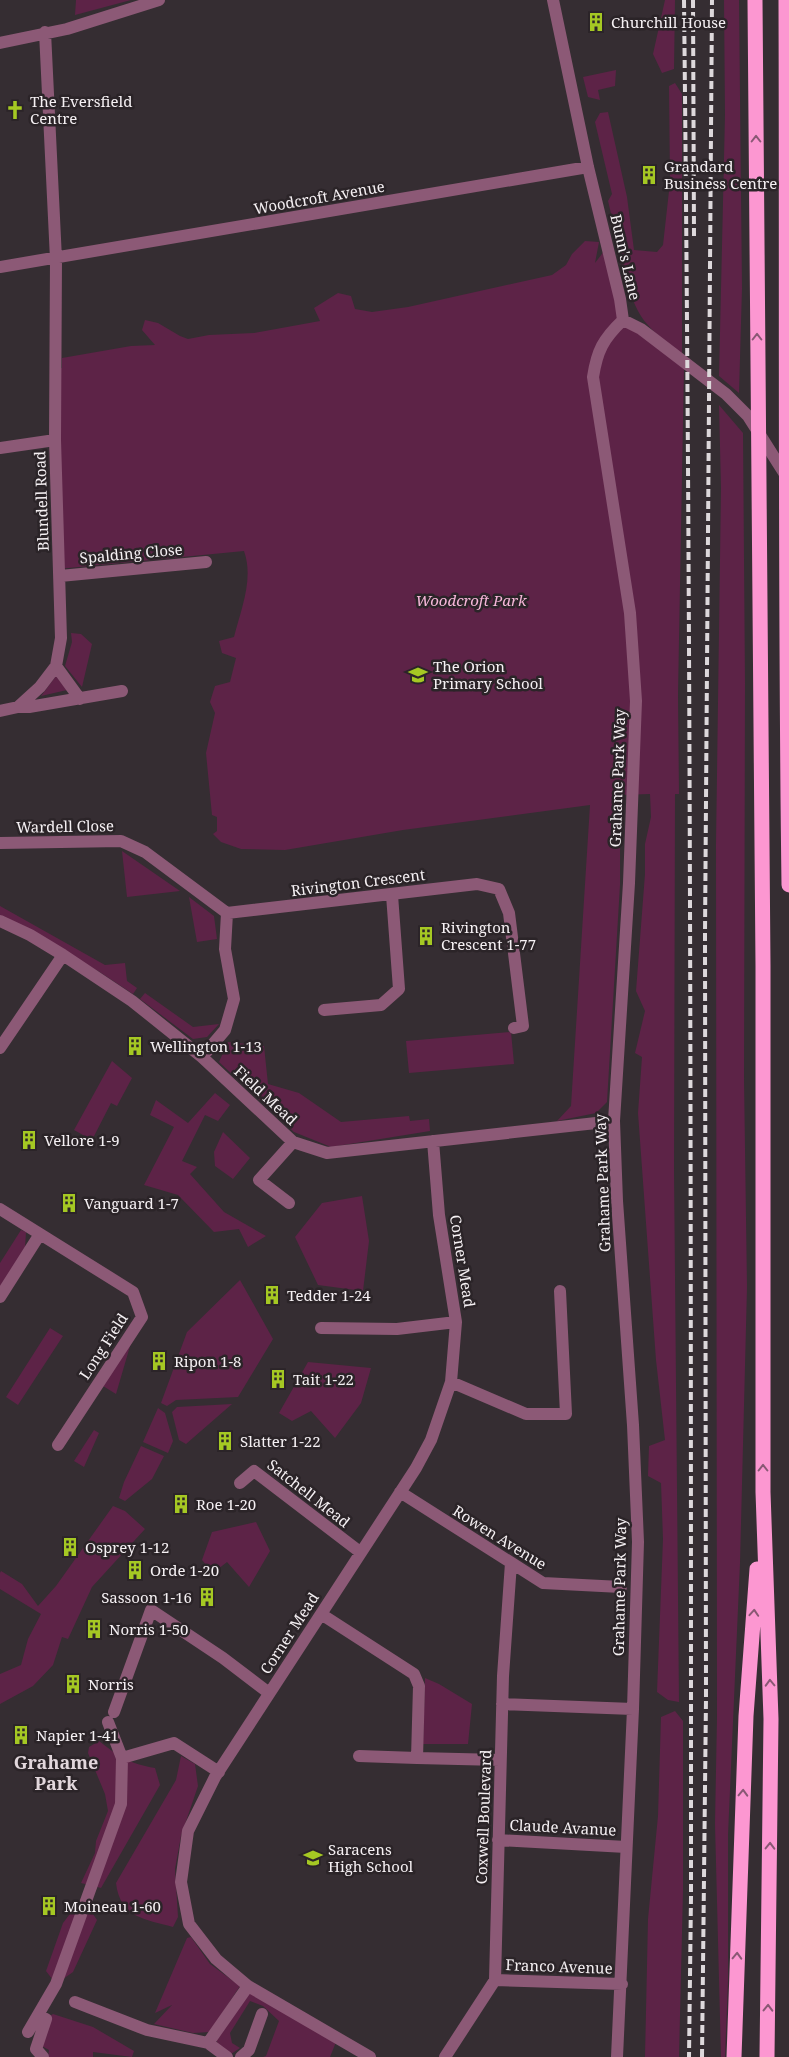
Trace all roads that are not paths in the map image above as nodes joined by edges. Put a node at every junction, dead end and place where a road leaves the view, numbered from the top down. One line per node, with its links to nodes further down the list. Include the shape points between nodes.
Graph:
1 (159, 0): 5 (street, via 67,29)
2 (553, 0): 7 (street, Bunn's Lane)
3 (755, 0): 45 (highway, one-way to 3, via 764,966)
4 (786, 0): 22 (highway)
5 (45, 32): 6 (street); 8 (street, Blundell Road)
6 (0, 42)
7 (588, 167): 8 (street, Woodcroft Avenue); 10 (street, Bunn's Lane)
8 (56, 259): 9 (street, Woodcroft Avenue); 11 (street, Blundell Road)
9 (0, 267)
10 (623, 320): 13 (street, Bunn's Lane, via 641,329 726,394 748,416); 31 (street, Grahame Park Way, via 610,332 597,356 593,377 630,614 636,701 629,883)
11 (55, 440): 12 (street); 15 (street, Blundell Road)
12 (0, 448)
13 (789, 481)
14 (206, 562): 15 (street, Spalding Close)
15 (60, 576): 16 (street, Blundell Road, via 62,638)
16 (56, 666): 18 (street); 19 (street, Blundell Road, via 40,687)
17 (122, 690): 18 (street)
18 (80, 699): 19 (street)
19 (18, 707): 20 (street, Blundell Road)
20 (0, 711)
21 (0, 843): 24 (street, Wardell Close, via 121,841 145,852)
22 (789, 885)
23 (392, 895): 24 (street, Rivington Crescent); 27 (street, via 399,989 381,1005); 28 (street, Rivington Crescent, via 477,884 498,890 510,913 522,1026)
24 (227, 913): 30 (street, via 225,949 234,999 225,1030)
25 (0, 921): 26 (street, Field Mead)
26 (63, 955): 29 (street); 30 (street, Field Mead, via 132,1001)
27 (324, 1010)
28 (514, 1028)
29 (0, 1048)
30 (202, 1057): 33 (street, Field Mead)
31 (614, 1121): 32 (street, Field Mead); 52 (street, Grahame Park Way, via 638,1542)
32 (433, 1141): 33 (street, Field Mead, via 327,1153); 39 (street, Corner Mead, via 439,1215)
33 (292, 1142): 34 (street, via 259,1180)
34 (289, 1203)
35 (0, 1209): 36 (street, Long Field)
36 (40, 1234): 38 (street); 42 (street, Long Field, via 132,1292 142,1317)
37 (560, 1292): 41 (street, via 566,1414 526,1414)
38 (0, 1297)
39 (456, 1322): 40 (street, via 397,1329); 41 (street, Corner Mead)
40 (321, 1328)
41 (451, 1382): 44 (street, Corner Mead, via 431,1440)
42 (58, 1445)
43 (240, 1483): 46 (street, Satchell Mead, via 254,1471)
44 (400, 1492): 46 (street, Corner Mead); 47 (street, Rowen Avenue)
45 (763, 1492): 74 (highway, one-way to 45, via 746,1716); 75 (highway, one-way to 45, via 771,1719)
46 (360, 1552): 49 (street, Corner Mead)
47 (511, 1563): 48 (street, Rowen Avenue, via 543,1583); 51 (street, Coxwell Boulevard)
48 (621, 1587)
49 (321, 1614): 50 (street, Corner Mead); 55 (street, via 414,1674 419,1686)
50 (269, 1693): 54 (street, via 151,1610 111,1717); 57 (street, Corner Mead)
51 (502, 1704): 52 (street); 56 (street, Coxwell Boulevard)
52 (633, 1709): 59 (street, Grahame Park Way)
53 (359, 1756): 55 (street)
54 (122, 1758): 57 (street, via 174,1743); 65 (street, via 121,1804 56,1984)
55 (417, 1758): 56 (street)
56 (500, 1760): 58 (street, Coxwell Boulevard)
57 (219, 1772): 62 (street, Corner Mead, via 188,1831 181,1882 189,1924 216,1959)
58 (498, 1840): 59 (street, Claude Avanue); 60 (street, Coxwell Boulevard)
59 (626, 1847): 61 (street, Grahame Park Way)
60 (495, 1980): 61 (street, Franco Avenue); 72 (street)
61 (622, 1984): 73 (street, Grahame Park Way)
62 (248, 1986): 67 (street); 71 (street, Corner Mead)
63 (76, 2002): 67 (street, via 147,2030)
64 (262, 2014): 70 (street, via 249,2050)
65 (38, 2015): 66 (street); 68 (street, via 46,2019 36,2049)
66 (28, 2032)
67 (208, 2043): 69 (street)
68 (43, 2057)
69 (227, 2057)
70 (241, 2057)
71 (370, 2057)
72 (445, 2057)
73 (617, 2057)
74 (734, 2057)
75 (767, 2057)

